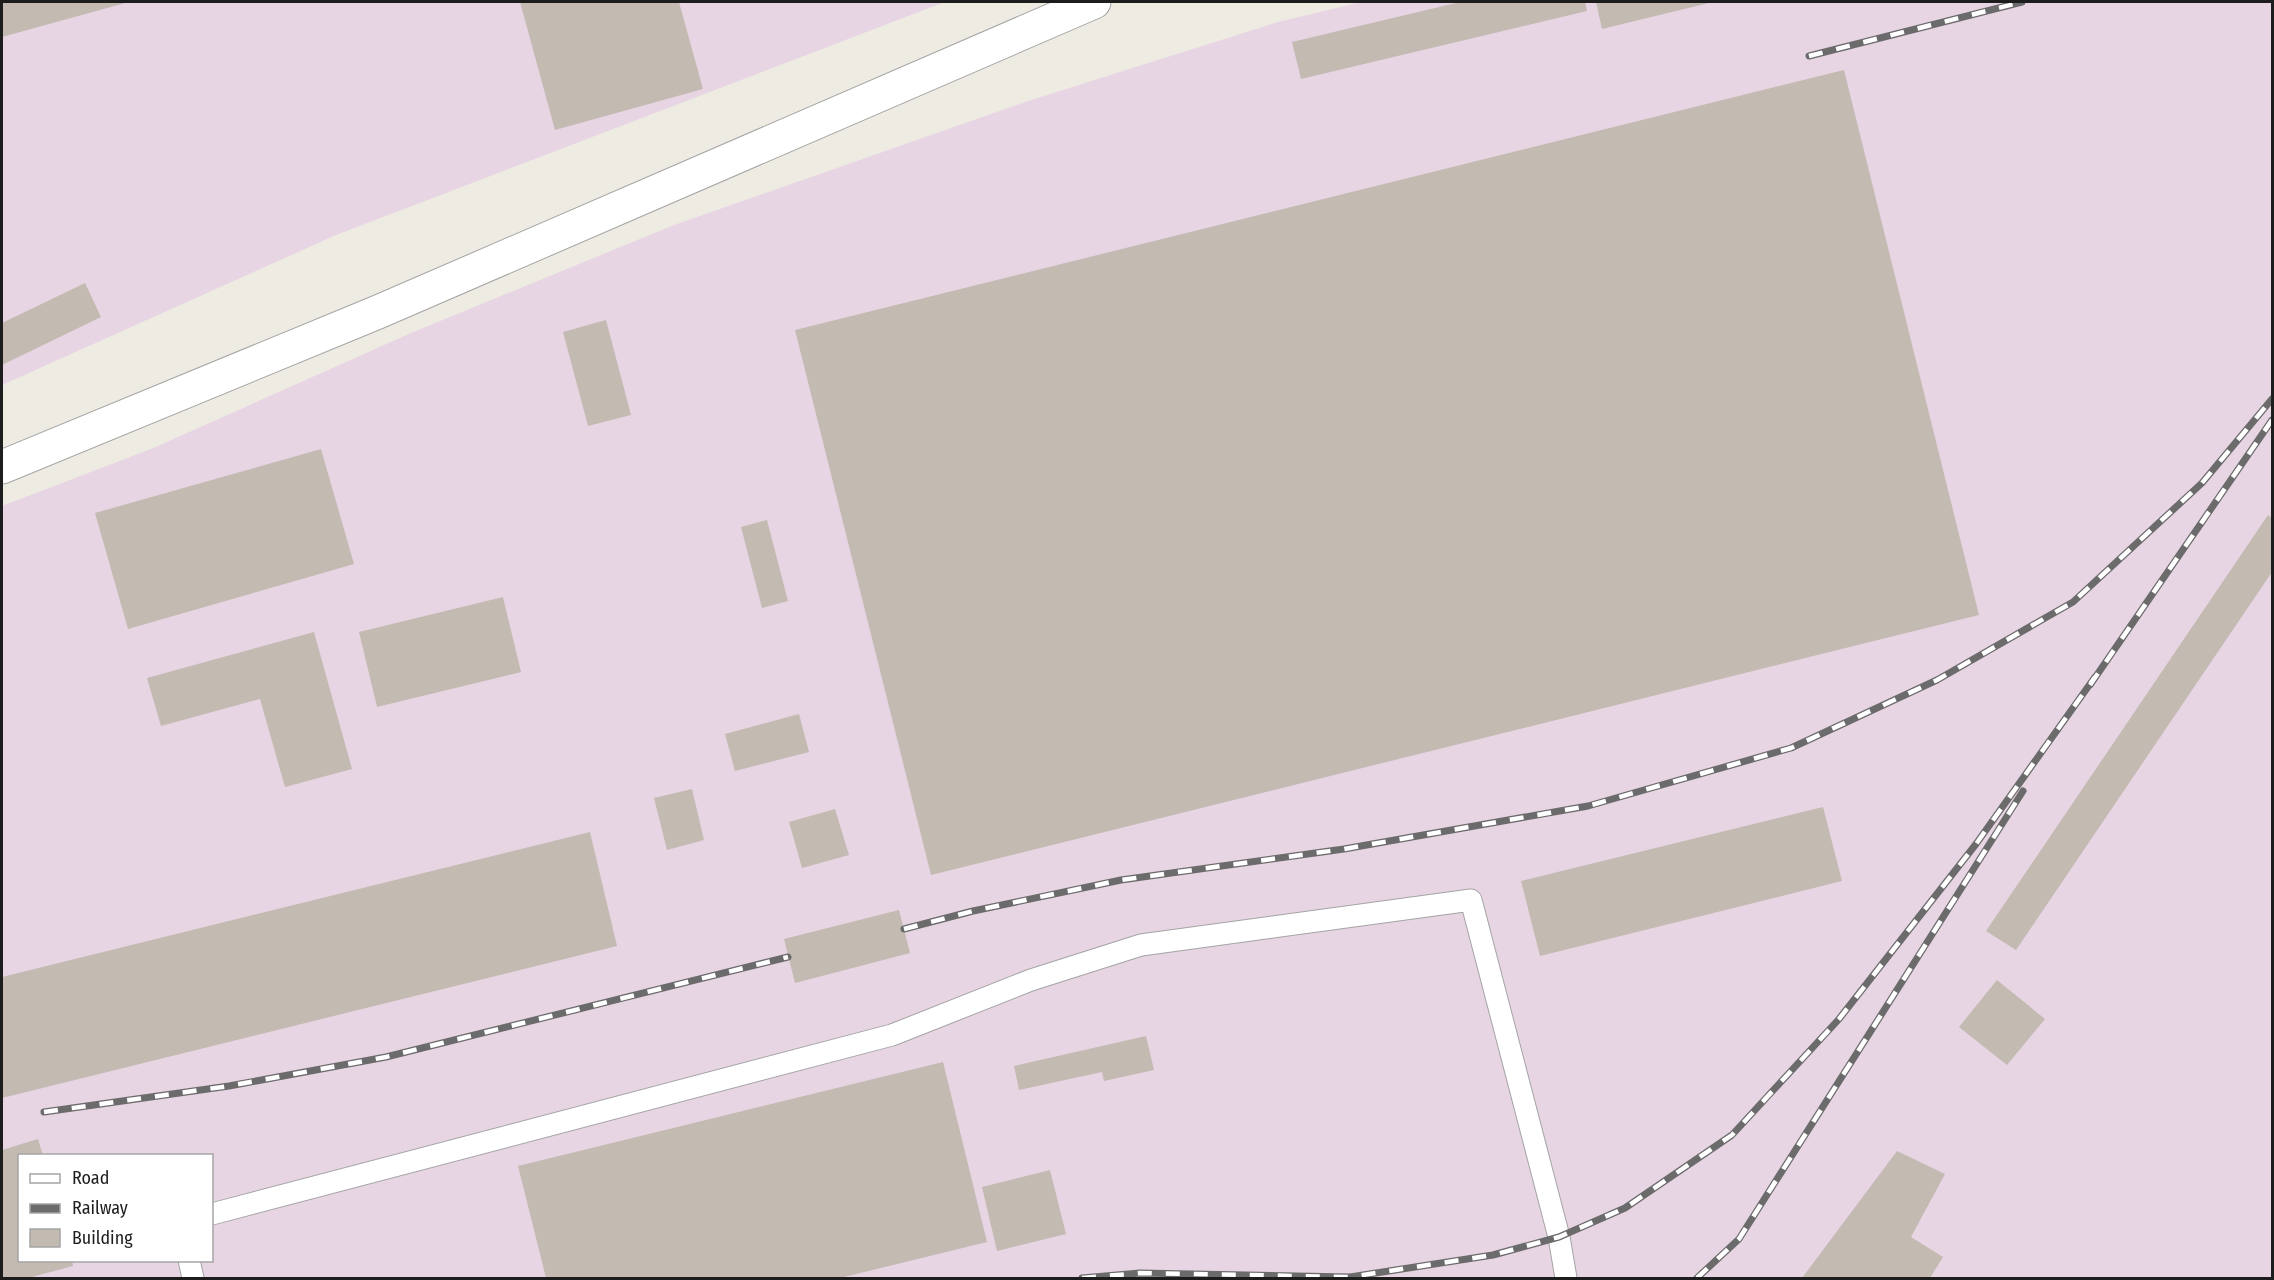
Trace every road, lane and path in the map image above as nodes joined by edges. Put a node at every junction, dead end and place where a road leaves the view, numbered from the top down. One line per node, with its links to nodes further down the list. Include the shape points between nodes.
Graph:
1 (1094, 2): 2 (street, via 388,308)
2 (2, 467)
3 (213, 1214): 6 (lane, via 892,1035 1031,980 1141,945 1471,900 1559,1237)
4 (189, 1262): 5 (lane)
5 (193, 1278)
6 (1566, 1278)

